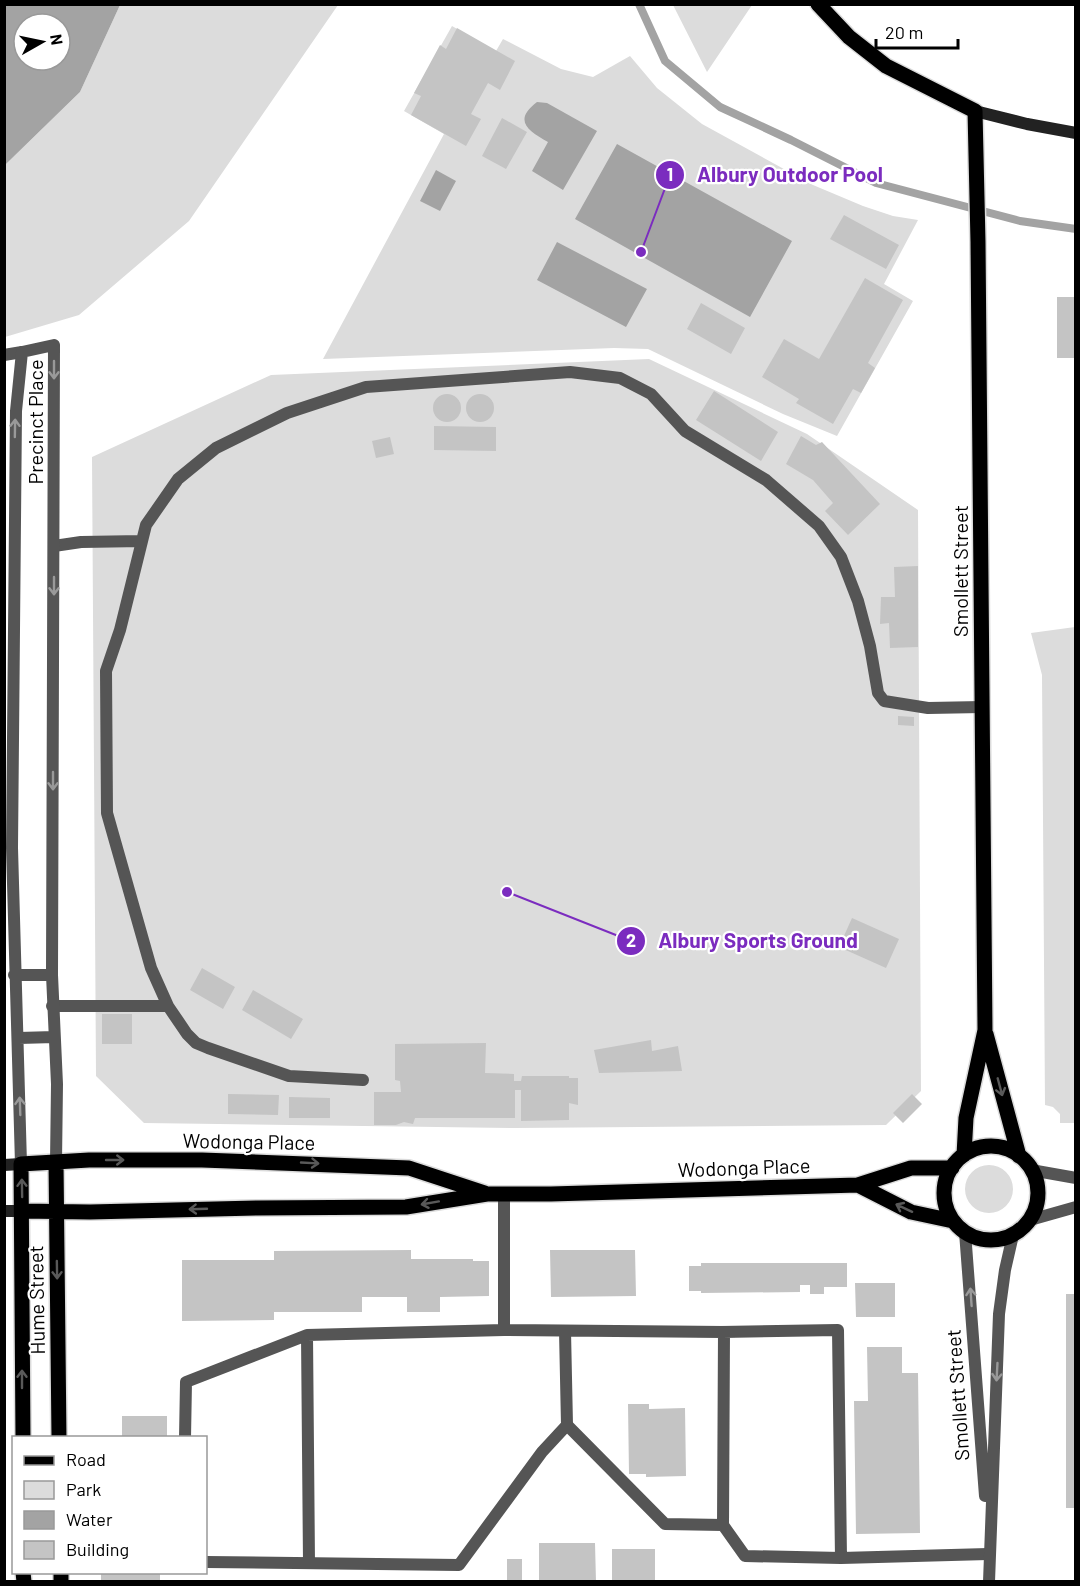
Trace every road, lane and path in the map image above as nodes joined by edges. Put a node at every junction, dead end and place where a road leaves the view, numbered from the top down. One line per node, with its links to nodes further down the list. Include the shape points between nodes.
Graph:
1 (818, 4): 2 (main road, via 849,37 886,66)
2 (975, 111): 3 (main road); 8 (main road, Smollett Street)
3 (1076, 133)
4 (22, 352): 5 (street); 7 (street, Precinct Place, one-way to 7, via 54,345); 9 (street, Precinct Place, one-way to 4, via 15,442)
5 (4, 355)
6 (142, 541): 7 (street); 8 (street, via 146,525 178,479 216,448 287,413 366,387 570,372 620,378 651,394 685,431 766,480 819,526 841,557 858,601 878,693 884,702 928,708); 12 (street, via 106,671 107,813 151,968)
7 (54, 546): 10 (street, Precinct Place, one-way to 10)
8 (982, 707): 13 (main road, Smollett Street)
9 (14, 975): 10 (street); 15 (street, Precinct Place)
10 (52, 975): 11 (street, Precinct Place)
11 (52, 1006): 12 (street); 14 (street, Precinct Place)
12 (168, 1006): 16 (street, via 186,1034 208,1048 289,1076)
13 (985, 1030): 17 (main road, Smollett Street, via 966,1118); 18 (main road, Smollett Street, one-way to 18)
14 (54, 1037): 15 (street); 19 (street, Precinct Place)
15 (19, 1038): 21 (street, Precinct Place, one-way to 15)
16 (363, 1080)
17 (964, 1155): 18 (main road, via 991,1146); 22 (main road)
18 (1018, 1156): 23 (main road)
19 (56, 1162): 21 (main road, Wodonga Place); 26 (main road, Wodonga Place, one-way to 26, via 202,1160 409,1168); 31 (main road, Hume Street)
20 (4, 1164): 21 (main road, Wodonga Place)
21 (21, 1164): 30 (main road, Hume Street, one-way to 21)
22 (952, 1168): 25 (main road, Wodonga Place, via 911,1168); 33 (main road, via 945,1185 945,1204)
23 (1032, 1170): 24 (street); 32 (main road, via 1038,1195)
24 (1076, 1178)
25 (858, 1185): 27 (main road, Wodonga Place); 33 (main road, Wodonga Place, one-way to 25, via 911,1212)
26 (488, 1194): 27 (main road, Wodonga Place); 31 (main road, Wodonga Place, one-way to 31, via 406,1207)
27 (504, 1194): 36 (street)
28 (1076, 1207): 32 (street)
29 (4, 1211): 30 (main road, Wodonga Place)
30 (22, 1211): 31 (main road, Wodonga Place); 41 (main road, Hume Street, one-way to 30)
31 (56, 1212): 42 (main road, Hume Street, one-way to 42)
32 (1030, 1220): 35 (main road)
33 (953, 1221): 34 (main road)
34 (965, 1232): 35 (main road, via 989,1240); 45 (street, Smollett Street, one-way to 34)
35 (1013, 1235): 45 (street, Smollett Street, one-way to 45, via 999,1314)
36 (504, 1330): 37 (street); 39 (street)
37 (565, 1330): 38 (street); 40 (street)
38 (721, 1332): 44 (street); 46 (street, via 838,1330)
39 (307, 1335): 43 (street, via 186,1382); 48 (street)
40 (567, 1425): 44 (street, via 665,1524); 48 (street, via 542,1452 459,1566)
41 (23, 1436)
42 (59, 1436)
43 (185, 1436)
44 (723, 1525): 46 (street, via 745,1556)
45 (988, 1554): 46 (street); 49 (street, Smollett Street)
46 (841, 1558)
47 (207, 1562): 48 (street)
48 (309, 1563)
49 (989, 1581)

